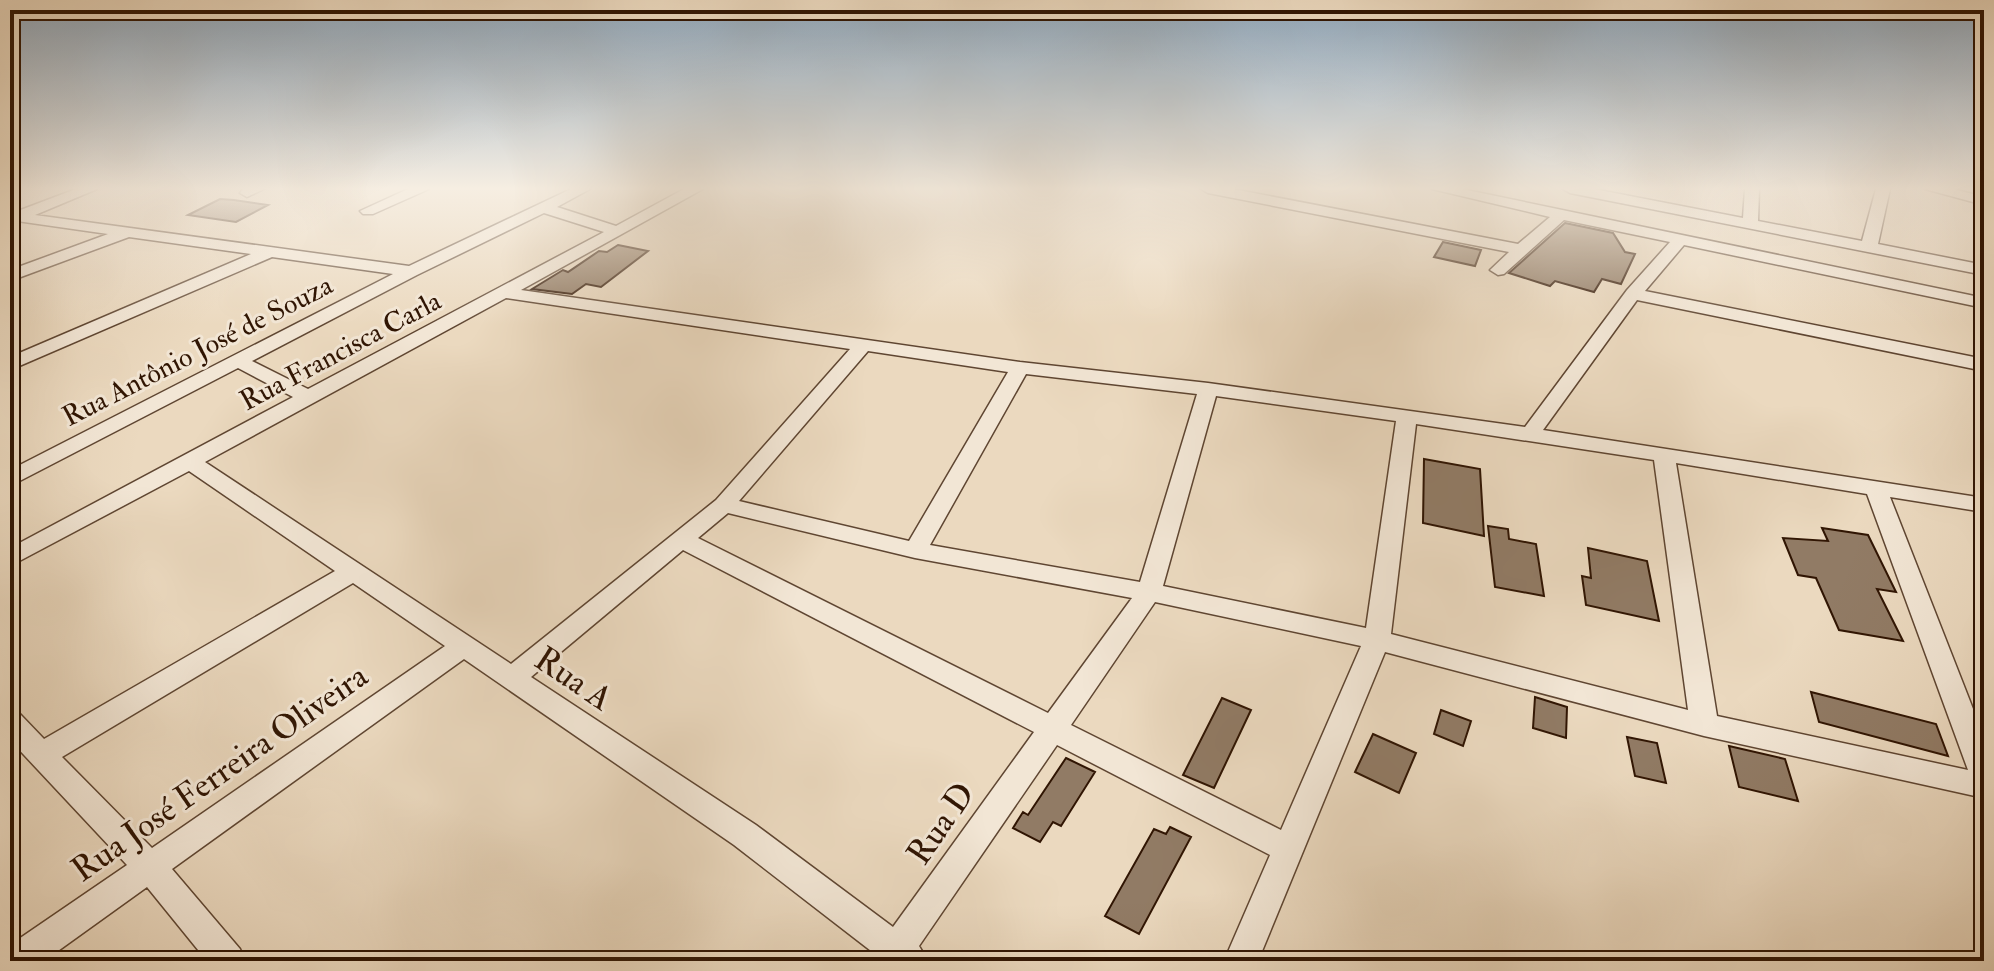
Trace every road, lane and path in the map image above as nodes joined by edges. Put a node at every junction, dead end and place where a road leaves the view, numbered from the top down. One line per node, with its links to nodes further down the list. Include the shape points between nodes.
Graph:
1 (122, 234): 17 (street)
2 (145, 234): 13 (street)
3 (488, 234): 16 (street, Rua Antônio José de Souza)
4 (612, 234): 18 (street, Rua Francisca Carla)
5 (1445, 234): 12 (street)
6 (1538, 234): 12 (street)
7 (1655, 234): 10 (street)
8 (1800, 234): 11 (street)
9 (1872, 234): 11 (street)
10 (1680, 240): 19 (street); 20 (street)
11 (1869, 247): 15 (street)
12 (1520, 249): 14 (street)
13 (271, 252): 16 (street); 23 (street)
14 (1498, 270)
15 (1984, 270)
16 (411, 271): 22 (street, Rua Antônio José de Souza)
17 (10, 276)
18 (504, 293): 21 (street); 27 (street, Rua Francisca Carla)
19 (1633, 294): 24 (street); 29 (street)
20 (1984, 303)
21 (862, 347): 25 (street); 34 (street)
22 (236, 360): 27 (street); 32 (street, Rua Antônio José de Souza)
23 (10, 364)
24 (1984, 365)
25 (1020, 368): 26 (street); 37 (street)
26 (1208, 389): 28 (street); 40 (street, Rua D)
27 (310, 398): 31 (street, Rua Francisca Carla)
28 (1407, 417): 29 (street); 41 (street)
29 (1530, 434): 30 (street)
30 (1664, 455): 33 (street); 45 (street)
31 (191, 462): 38 (street, Rua Francisca Carla); 39 (street, Rua A)
32 (10, 479)
33 (1876, 489): 35 (street); 48 (street)
34 (724, 505): 36 (street); 37 (street)
35 (1984, 505)
36 (682, 540): 43 (street); 46 (street)
37 (915, 550): 40 (street)
38 (10, 558)
39 (352, 572): 42 (street, Rua A); 47 (street)
40 (1149, 592): 41 (street); 46 (street, Rua D)
41 (1377, 640): 45 (street); 50 (street)
42 (465, 645): 43 (street, Rua A); 51 (street, Rua José Ferreira Oliveira)
43 (510, 679): 52 (street, Rua A, via 745,835)
44 (10, 722): 47 (street)
45 (1704, 725): 49 (street)
46 (1054, 729): 50 (street); 52 (street, Rua D)
47 (41, 755): 51 (street)
48 (1984, 774)
49 (1984, 786)
50 (1290, 850): 55 (street)
51 (150, 867): 53 (street, Rua José Ferreira Oliveira); 54 (street)
52 (899, 957)
53 (16, 961)
54 (228, 961)
55 (1241, 961)

